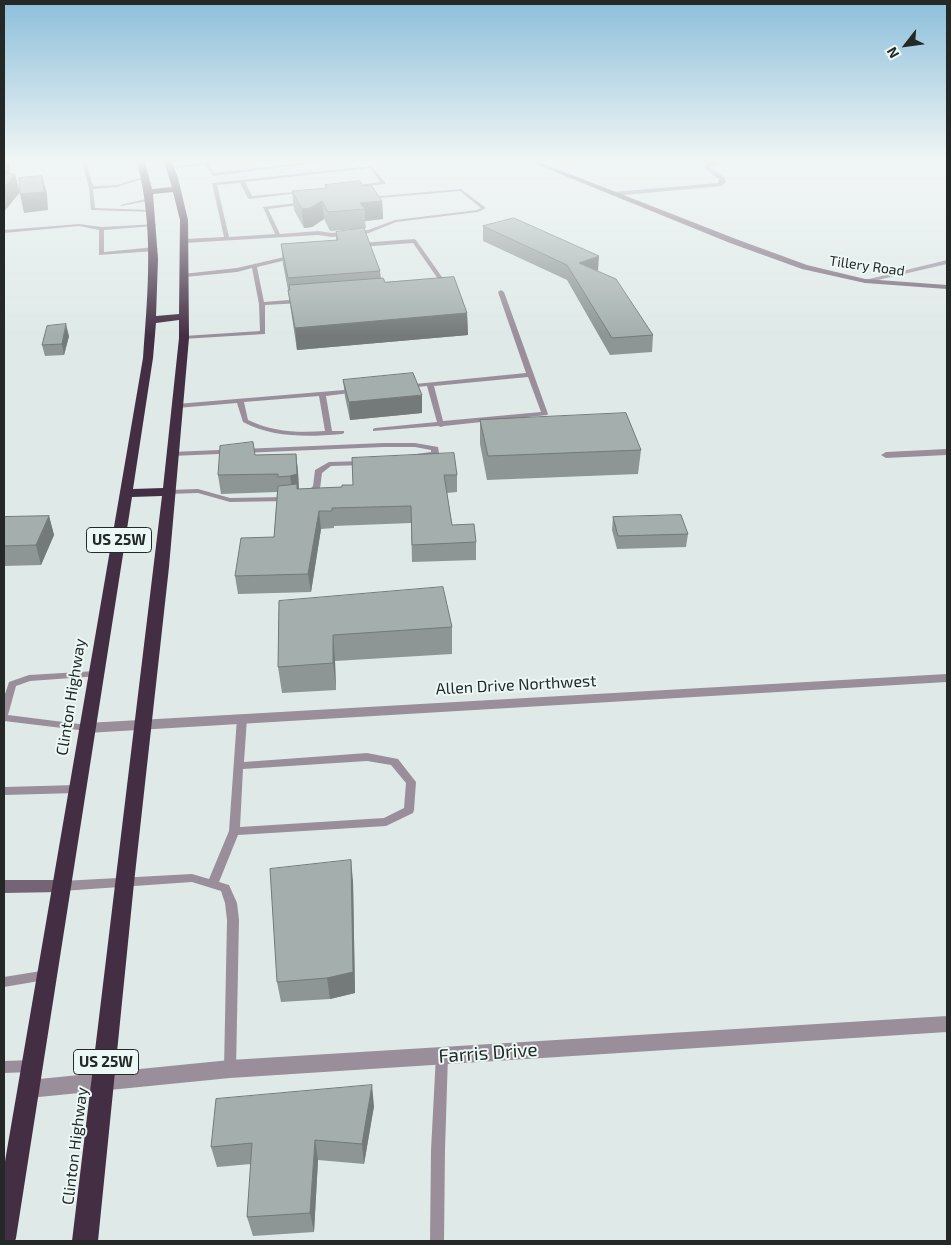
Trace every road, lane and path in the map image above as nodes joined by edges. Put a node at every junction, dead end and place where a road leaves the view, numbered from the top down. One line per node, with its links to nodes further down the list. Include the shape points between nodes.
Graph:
1 (153, 220): 7 (highway, Clinton Highway / US 25W)
2 (184, 220): 12 (highway, Clinton Highway / US 25W)
3 (222, 220): 11 (lane)
4 (271, 220): 10 (lane)
5 (409, 220): 10 (lane, via 369,231)
6 (681, 220): 19 (street, Tillery Road, via 787,261)
7 (154, 225): 8 (lane); 14 (highway, Clinton Highway / US 25W)
8 (102, 229): 9 (lane, via 79,225); 14 (lane, via 101,254)
9 (4, 232)
10 (278, 235): 11 (lane)
11 (226, 237): 12 (lane)
12 (185, 241): 18 (highway, Clinton Highway / US 25W)
13 (350, 245): 21 (lane, via 414,241 449,290)
14 (155, 249): 26 (highway, Clinton Highway / US 25W)
15 (298, 256): 17 (lane)
16 (947, 262): 19 (street)
17 (254, 266): 18 (lane); 24 (lane)
18 (185, 275): 25 (highway, Clinton Highway / US 25W)
19 (865, 281): 20 (street, Tillery Road)
20 (947, 287)
21 (439, 291)
22 (501, 292): 28 (lane)
23 (311, 300): 24 (lane)
24 (262, 304): 27 (lane, via 263,333)
25 (184, 317): 26 (highway); 27 (highway, Clinton Highway / US 25W)
26 (151, 320): 45 (highway, Clinton Highway / US 25W)
27 (184, 338): 34 (highway, Clinton Highway / US 25W)
28 (530, 375): 29 (lane); 35 (lane, via 545,414)
29 (430, 384): 30 (lane); 35 (lane)
30 (401, 387)
31 (361, 390): 32 (lane)
32 (322, 394): 33 (lane); 38 (lane)
33 (240, 401): 34 (lane); 38 (lane, via 244,421 257,428 284,433)
34 (177, 406): 40 (highway, Clinton Highway / US 25W)
35 (441, 425): 36 (lane)
36 (375, 430)
37 (342, 432): 38 (lane)
38 (329, 433)
39 (947, 452): 41 (street)
40 (172, 454): 42 (lane, via 415,444 435,449 435,453); 44 (highway, Clinton Highway / US 25W)
41 (886, 455)
42 (412, 457)
43 (369, 462): 44 (lane, via 329,464 318,472 317,487 309,495 297,498 230,500 198,490)
44 (168, 492): 45 (highway); 51 (highway, Clinton Highway / US 25W)
45 (127, 493): 46 (highway, Clinton Highway / US 25W)
46 (96, 674): 48 (lane, via 28,678 12,684); 52 (highway, Clinton Highway / US 25W)
47 (947, 678): 50 (street, Allen Drive Northwest)
48 (4, 713)
49 (4, 718): 52 (lane)
50 (242, 718): 51 (street, Allen Drive Northwest); 53 (lane)
51 (142, 724): 52 (street, Allen Drive Northwest); 57 (highway, Clinton Highway / US 25W)
52 (87, 728): 54 (highway, Clinton Highway / US 25W)
53 (239, 766): 56 (lane); 56 (lane, via 367,757 394,762 411,782 409,810 386,822)
54 (77, 789): 55 (lane); 60 (highway, Clinton Highway / US 25W)
55 (4, 791)
56 (234, 831): 58 (lane)
57 (124, 883): 58 (lane, via 192,878); 60 (lane); 68 (highway, Clinton Highway / US 25W)
58 (213, 883): 67 (lane, via 225,888 232,903)
59 (4, 886): 60 (street)
60 (62, 886): 61 (highway, Clinton Highway / US 25W)
61 (47, 975): 62 (lane); 65 (highway, Clinton Highway / US 25W)
62 (4, 982)
63 (947, 1024): 64 (street, Farris Drive)
64 (442, 1056): 67 (street, Farris Drive); 73 (lane)
65 (32, 1066): 66 (lane); 69 (highway, Clinton Highway / US 25W)
66 (4, 1067)
67 (230, 1069): 68 (street, Farris Drive)
68 (104, 1081): 69 (street, Farris Drive); 72 (highway, Clinton Highway / US 25W)
69 (29, 1089): 70 (highway, Clinton Highway / US 25W)
70 (11, 1148): 71 (highway, Clinton Highway / US 25W)
71 (4, 1238)
72 (85, 1241)
73 (437, 1241)

